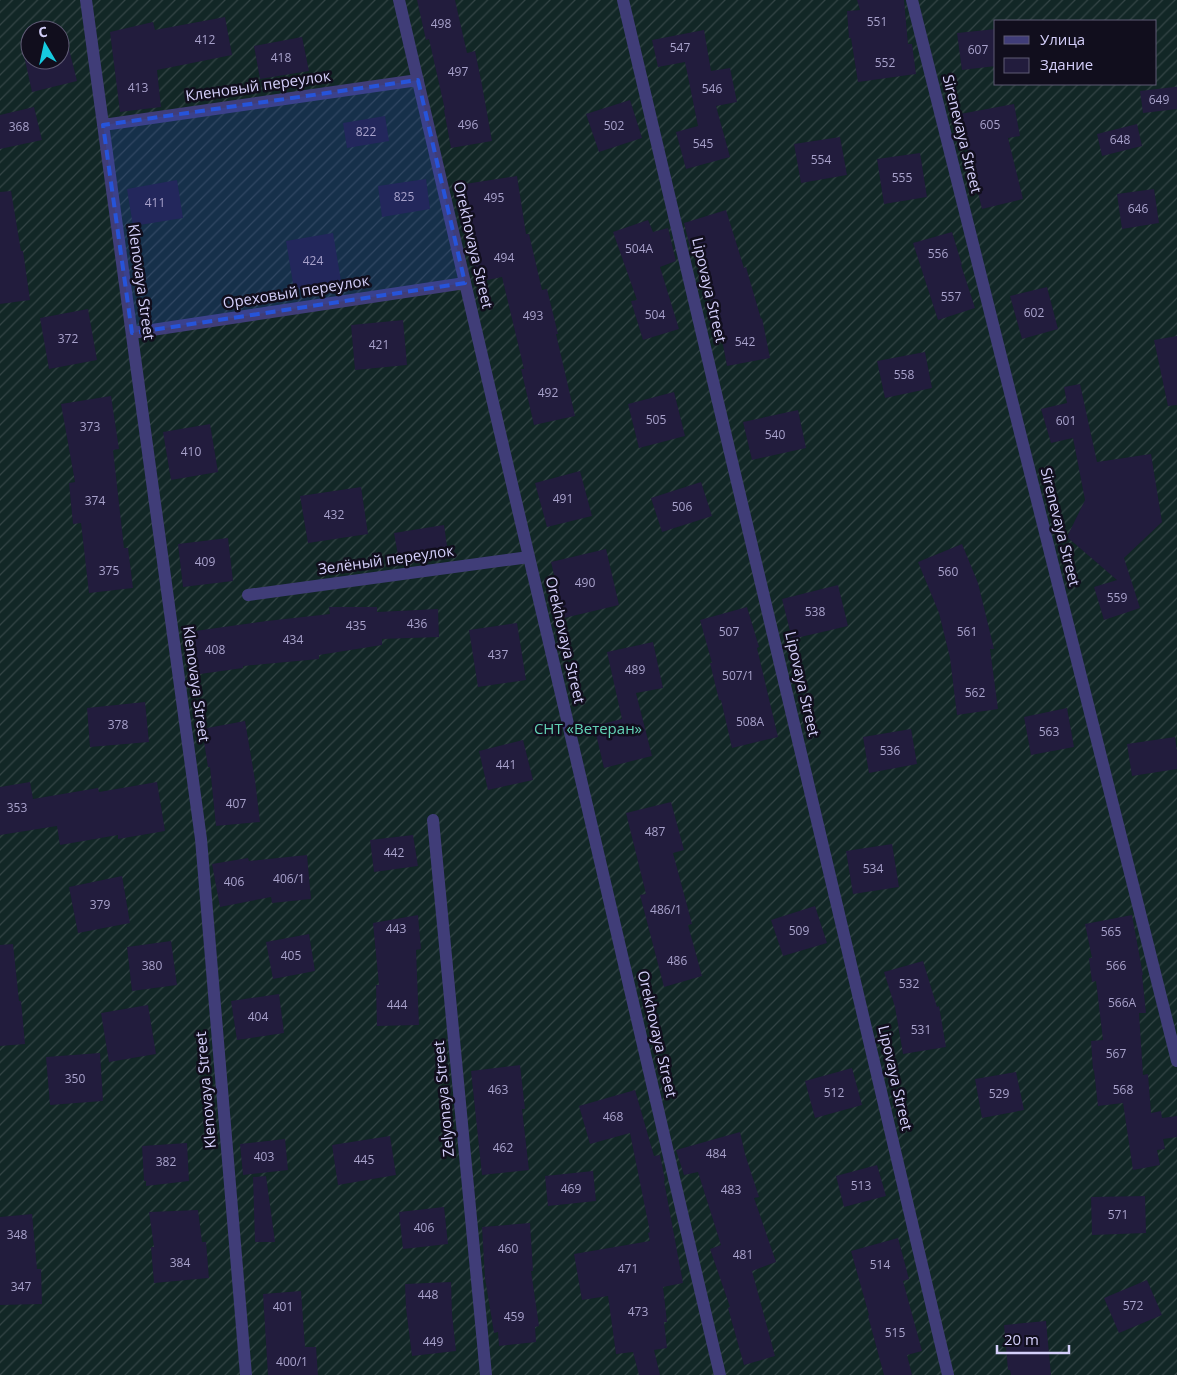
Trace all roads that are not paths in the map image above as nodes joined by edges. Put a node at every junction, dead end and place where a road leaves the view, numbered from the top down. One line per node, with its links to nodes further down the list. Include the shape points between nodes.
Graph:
1 (86, 0): 6 (street, Klenovaya Street)
2 (399, 0): 5 (street, Orekhovaya Street)
3 (624, 0): 16 (street, Lipovaya Street)
4 (912, 0): 12 (street, Sirenevaya Street)
5 (418, 80): 6 (street, Кленовый переулок); 7 (street, Orekhovaya Street)
6 (103, 125): 8 (street, Klenovaya Street)
7 (466, 283): 8 (street, Ореховый переулок); 9 (street, Orekhovaya Street)
8 (132, 333): 13 (street, Klenovaya Street, via 201,839)
9 (529, 557): 10 (street, Зелёный переулок); 15 (street, Orekhovaya Street)
10 (248, 595)
11 (433, 820): 14 (street, Zelyonaya Street)
12 (1177, 1061)
13 (246, 1375)
14 (486, 1375)
15 (720, 1375)
16 (948, 1375)

